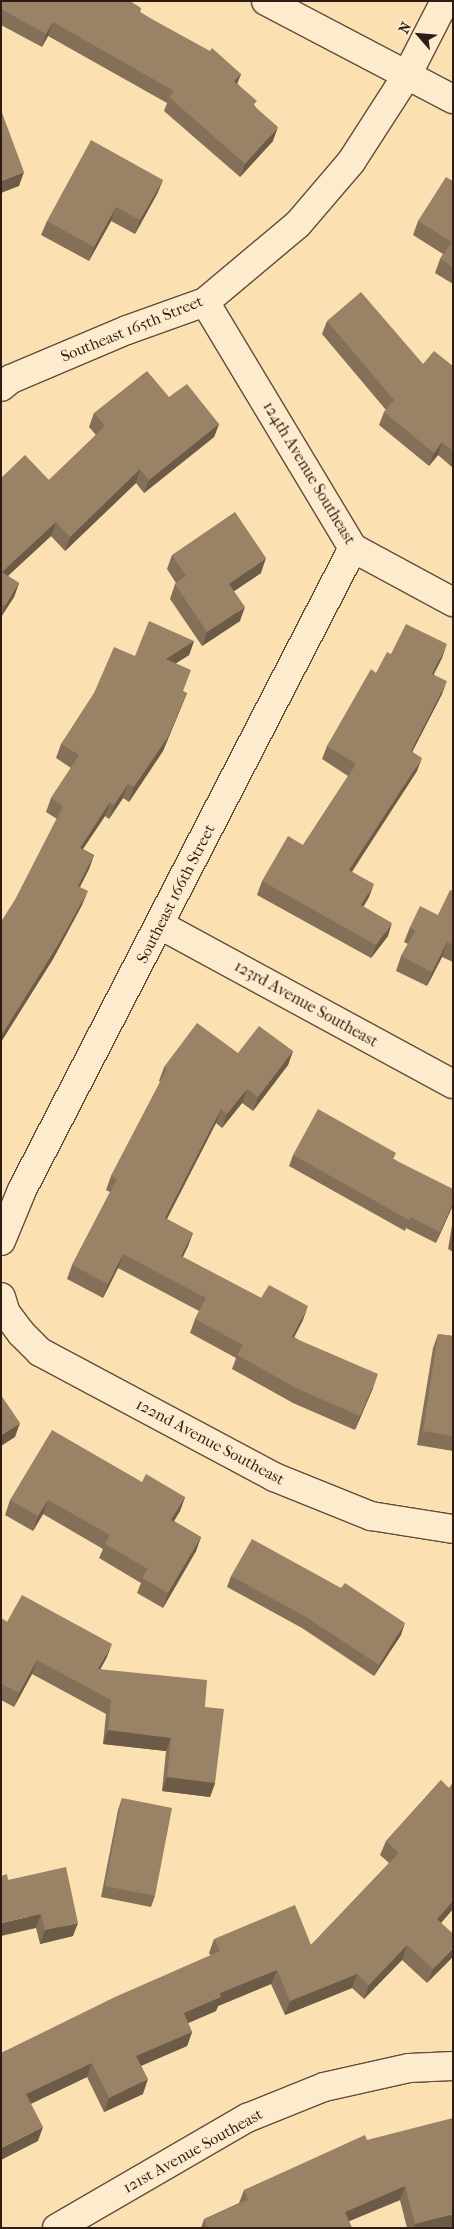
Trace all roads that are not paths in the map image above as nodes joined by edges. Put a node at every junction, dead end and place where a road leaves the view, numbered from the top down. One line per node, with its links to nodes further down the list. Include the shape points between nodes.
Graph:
1 (266, 1): 3 (street)
2 (445, 1): 3 (street)
3 (407, 75): 4 (street); 5 (street, Southeast 165th Street, via 351,162 298,224)
4 (453, 99)
5 (205, 302): 6 (street, Southeast 165th Street, via 127,330 11,379); 7 (street, 124th Avenue Southeast)
6 (1, 387)
7 (353, 548): 8 (street, 124th Avenue Southeast); 9 (street, Southeast 166th Street)
8 (453, 602)
9 (160, 925): 10 (street, 123rd Avenue Southeast); 11 (street, Southeast 166th Street, via 22,1190)
10 (453, 1084)
11 (1, 1241)
12 (1, 1297): 13 (street, 122nd Avenue Southeast, via 6,1313 40,1352 274,1477 371,1516)
13 (453, 1529)
14 (453, 2066): 15 (street, 121st Avenue Southeast, via 409,2068 324,2087 247,2118)
15 (57, 2228)

